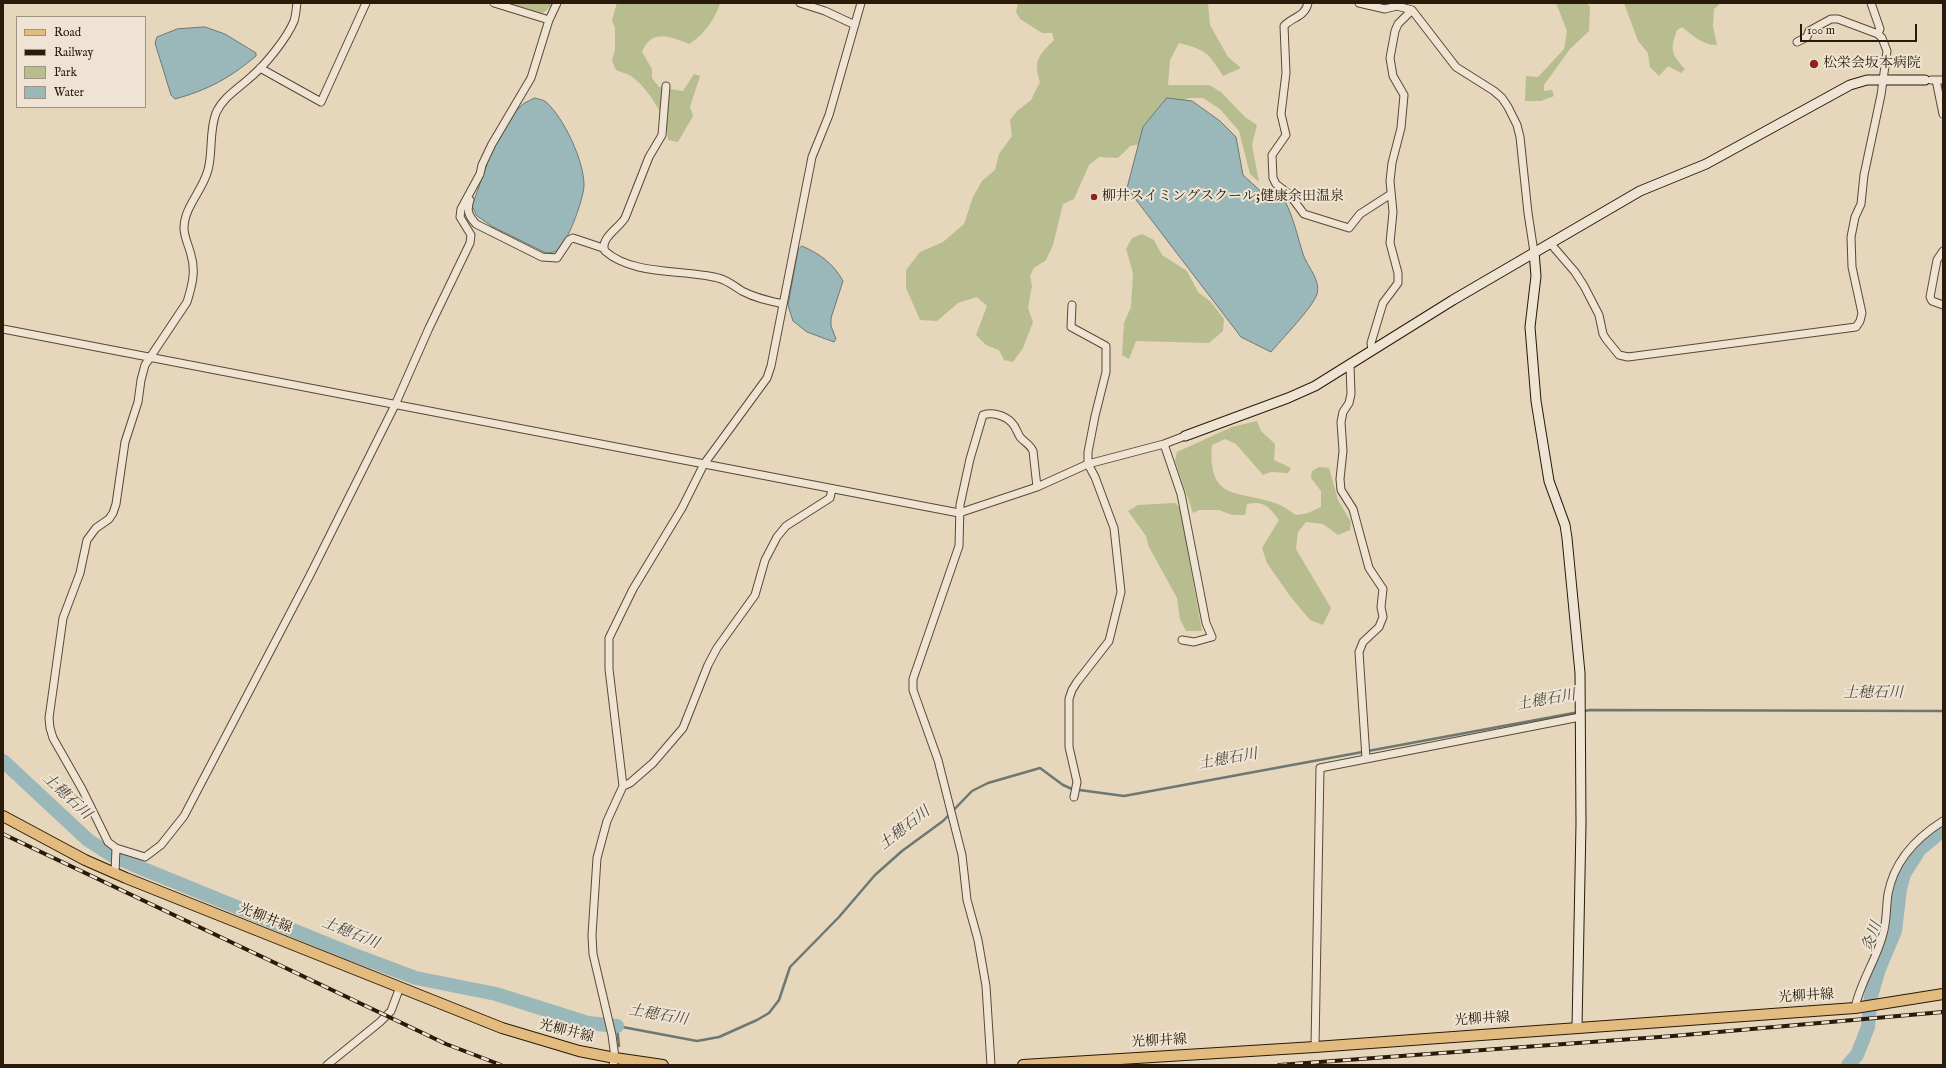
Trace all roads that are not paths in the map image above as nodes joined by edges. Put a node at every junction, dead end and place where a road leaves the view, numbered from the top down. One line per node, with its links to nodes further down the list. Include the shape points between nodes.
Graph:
1 (297, 3): 15 (street, via 290,28)
2 (366, 3): 15 (street, via 321,102)
3 (494, 3): 11 (street)
4 (557, 3): 11 (street)
5 (800, 3): 12 (street)
6 (861, 3): 12 (street)
7 (1308, 3): 21 (street, via 1303,14 1284,26 1286,73 1281,114 1286,135 1272,156 1272,178 1289,194 1304,214 1324,219 1343,228 1349,228 1360,214)
8 (1359, 3): 10 (street, via 1385,9 1397,6)
9 (1871, 3): 13 (street, via 1880,29)
10 (1412, 10): 21 (street, via 1398,24 1390,58 1393,76 1404,95 1392,163); 26 (street, via 1456,67 1494,91 1508,107 1520,137)
11 (549, 20): 22 (street, via 531,78 492,144)
12 (855, 25): 27 (street, via 826,126 812,157)
13 (1878, 34): 14 (street, via 1838,19 1831,19 1809,31 1807,37); 16 (street, via 1887,51)
14 (1797, 42)
15 (260, 68): 32 (street, via 225,99 216,112 208,170 186,215 184,229 194,268 191,290 187,302)
16 (1882, 80): 17 (street); 23 (street, via 1850,84 1706,164 1640,191); 23 (street, via 1861,204 1851,237 1852,267 1862,313 1856,327 1628,357 1619,355 1603,334 1599,315 1584,286)
17 (1925, 80): 18 (street)
18 (1939, 80): 20 (street)
19 (666, 86): 24 (street, via 662,135 649,156 625,218 608,236)
20 (1943, 114)
21 (1391, 194): 31 (street, via 1393,212 1390,243 1398,283 1383,303 1371,343)
22 (469, 195): 24 (street, via 467,208 476,224 542,257 557,258 573,238); 34 (street, via 461,209 460,217 471,235 470,243)
23 (1550, 243): 26 (street)
24 (603, 248): 27 (street, via 609,255 625,262 648,269 716,277 750,295)
25 (1943, 251): 29 (street, via 1937,260 1930,298)
26 (1534, 252): 31 (street); 43 (street, via 1536,276 1530,327 1533,369 1549,481 1565,525 1567,538 1580,673)
27 (783, 304): 37 (street, via 767,378)
28 (1072, 305): 38 (street, via 1071,327 1106,346 1106,372 1094,416)
29 (1943, 305)
30 (3, 329): 32 (street)
31 (1372, 350): 33 (street)
32 (150, 358): 34 (street); 49 (street, via 145,365 138,402 125,442 113,513 87,540 80,573 63,618 49,718 53,738 108,842)
33 (1350, 364): 35 (street, via 1315,386 1288,398); 44 (street, via 1351,394 1341,422 1341,490 1353,509 1369,568 1383,589 1383,617 1379,627 1363,642 1358,652)
34 (395, 405): 37 (street); 49 (street, via 309,577 184,816 161,845 145,857)
35 (1185, 436): 36 (street)
36 (1164, 444): 38 (street); 42 (street, via 1181,494 1206,623 1212,636 1194,642)
37 (704, 464): 40 (street); 45 (street, via 682,508 633,589 610,638 609,670)
38 (1088, 464): 39 (street); 46 (street, via 1114,528 1121,592 1109,641 1077,682 1069,699 1069,747 1076,778)
39 (1037, 487): 41 (street); 41 (street, via 1033,451 1030,446 1021,438 1013,424 999,415 989,413 981,420)
40 (832, 490): 41 (street); 45 (street, via 830,498 786,526 777,537 765,560 755,595 717,648 683,728 653,763 630,784)
41 (959, 513): 59 (street, via 959,546 915,670 913,690 938,760 962,854 967,900 978,940 986,986)
42 (1182, 640)
43 (1580, 717): 44 (street); 54 (street)
44 (1365, 753): 55 (street, via 1320,768)
45 (623, 786): 56 (street, via 607,821 597,858 592,935 593,954 609,1016)
46 (1075, 793)
47 (3, 816): 50 (main road, 光柳井線)
48 (1943, 821): 53 (street, via 1920,838 1897,865 1889,892 1884,933 1857,995)
49 (116, 850): 50 (street)
50 (114, 871): 51 (main road, 光柳井線)
51 (400, 987): 56 (main road, 光柳井線, via 502,1028); 57 (street, via 391,1011)
52 (1943, 994): 53 (main road, 光柳井線)
53 (1859, 1007): 54 (main road, 光柳井線)
54 (1577, 1027): 55 (main road, 光柳井線)
55 (1315, 1047): 60 (main road, 光柳井線)
56 (614, 1062): 58 (main road, 光柳井線)
57 (327, 1065)
58 (663, 1065)
59 (992, 1065)
60 (1023, 1065)

